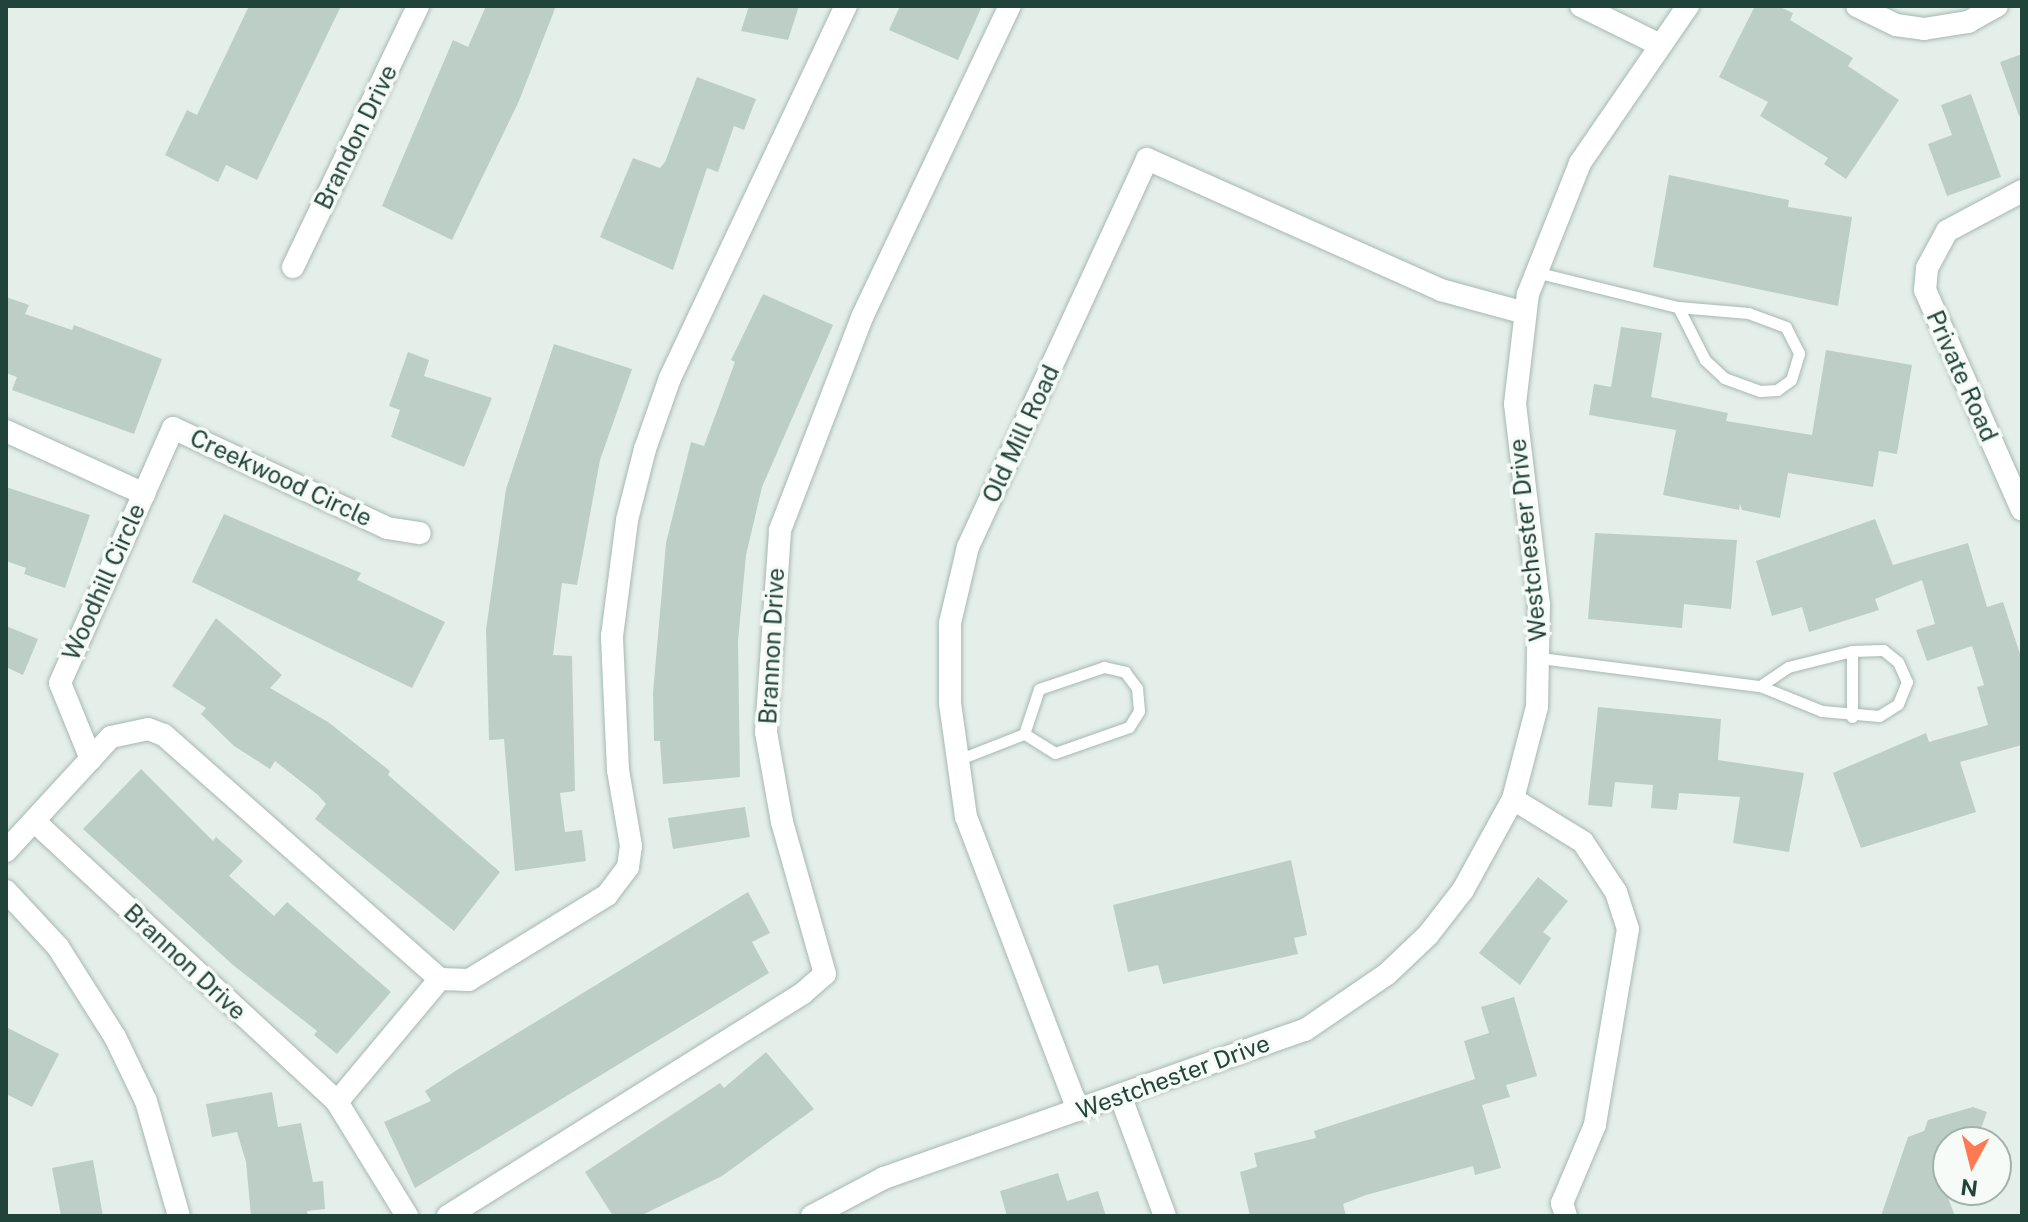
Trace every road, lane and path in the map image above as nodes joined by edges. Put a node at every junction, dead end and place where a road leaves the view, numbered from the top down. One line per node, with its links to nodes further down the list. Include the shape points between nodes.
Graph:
1 (418, 6): 10 (street, Brandon Drive)
2 (846, 6): 29 (street, via 670,378 645,449 622,549 612,636 618,770 631,846 628,867 607,895 469,980)
3 (1010, 6): 36 (street, Brannon Drive, via 863,315 780,530 766,732 782,822 825,974 789,1002)
4 (1581, 6): 8 (street)
5 (1688, 6): 8 (street, Westchester Drive)
6 (1857, 6): 7 (street, via 1896,25 1924,29 1968,22)
7 (1997, 6)
8 (1658, 44): 11 (street, Westchester Drive, via 1580,163)
9 (2022, 191): 16 (street, Private Road, via 1947,231 1927,268 1925,290)
10 (293, 267)
11 (1535, 272): 12 (lane); 13 (street, Westchester Drive)
12 (1678, 307): 12 (lane, via 1748,313 1786,327 1799,353 1791,380 1777,390 1760,391 1724,378 1705,360)
13 (1525, 313): 19 (street, Westchester Drive, via 1515,404 1539,605); 24 (street, Old Mill Road, via 1441,290 1147,159 968,547 950,623)
14 (6, 431): 15 (street)
15 (144, 494): 17 (street, Creekwood Circle, via 173,428 387,528); 23 (street, Woodhill Circle, via 60,683)
16 (2022, 510)
17 (420, 533)
18 (1852, 651): 20 (lane, via 1788,667); 21 (lane); 21 (lane, via 1883,650 1898,662 1907,682 1898,704 1889,710 1879,716)
19 (1540, 658): 20 (lane); 25 (street, Westchester Drive, via 1537,707)
20 (1760, 686): 21 (lane)
21 (1852, 717)
22 (1024, 734): 22 (lane, via 1055,753 1129,727 1139,711 1137,688 1125,672 1104,667 1039,689); 24 (lane)
23 (91, 759): 26 (street); 29 (street, via 111,737 128,730 164,735)
24 (955, 761): 32 (street, Old Mill Road, via 966,817)
25 (1513, 799): 30 (street, Westchester Drive, via 1488,850 1428,935 1356,999 1305,1030); 33 (street, via 1583,842 1616,892 1628,929 1595,1125)
26 (34, 821): 27 (street); 31 (street, Brannon Drive)
27 (6, 851)
28 (6, 891): 34 (street, via 58,947 115,1037 151,1115)
29 (440, 979): 31 (street)
30 (1120, 1095): 32 (street, Westchester Drive); 38 (street)
31 (337, 1102): 35 (street, Brannon Drive)
32 (1078, 1110): 37 (street, Westchester Drive, via 884,1178)
33 (1558, 1212)
34 (179, 1216)
35 (407, 1216)
36 (448, 1216)
37 (812, 1216)
38 (1165, 1216)

